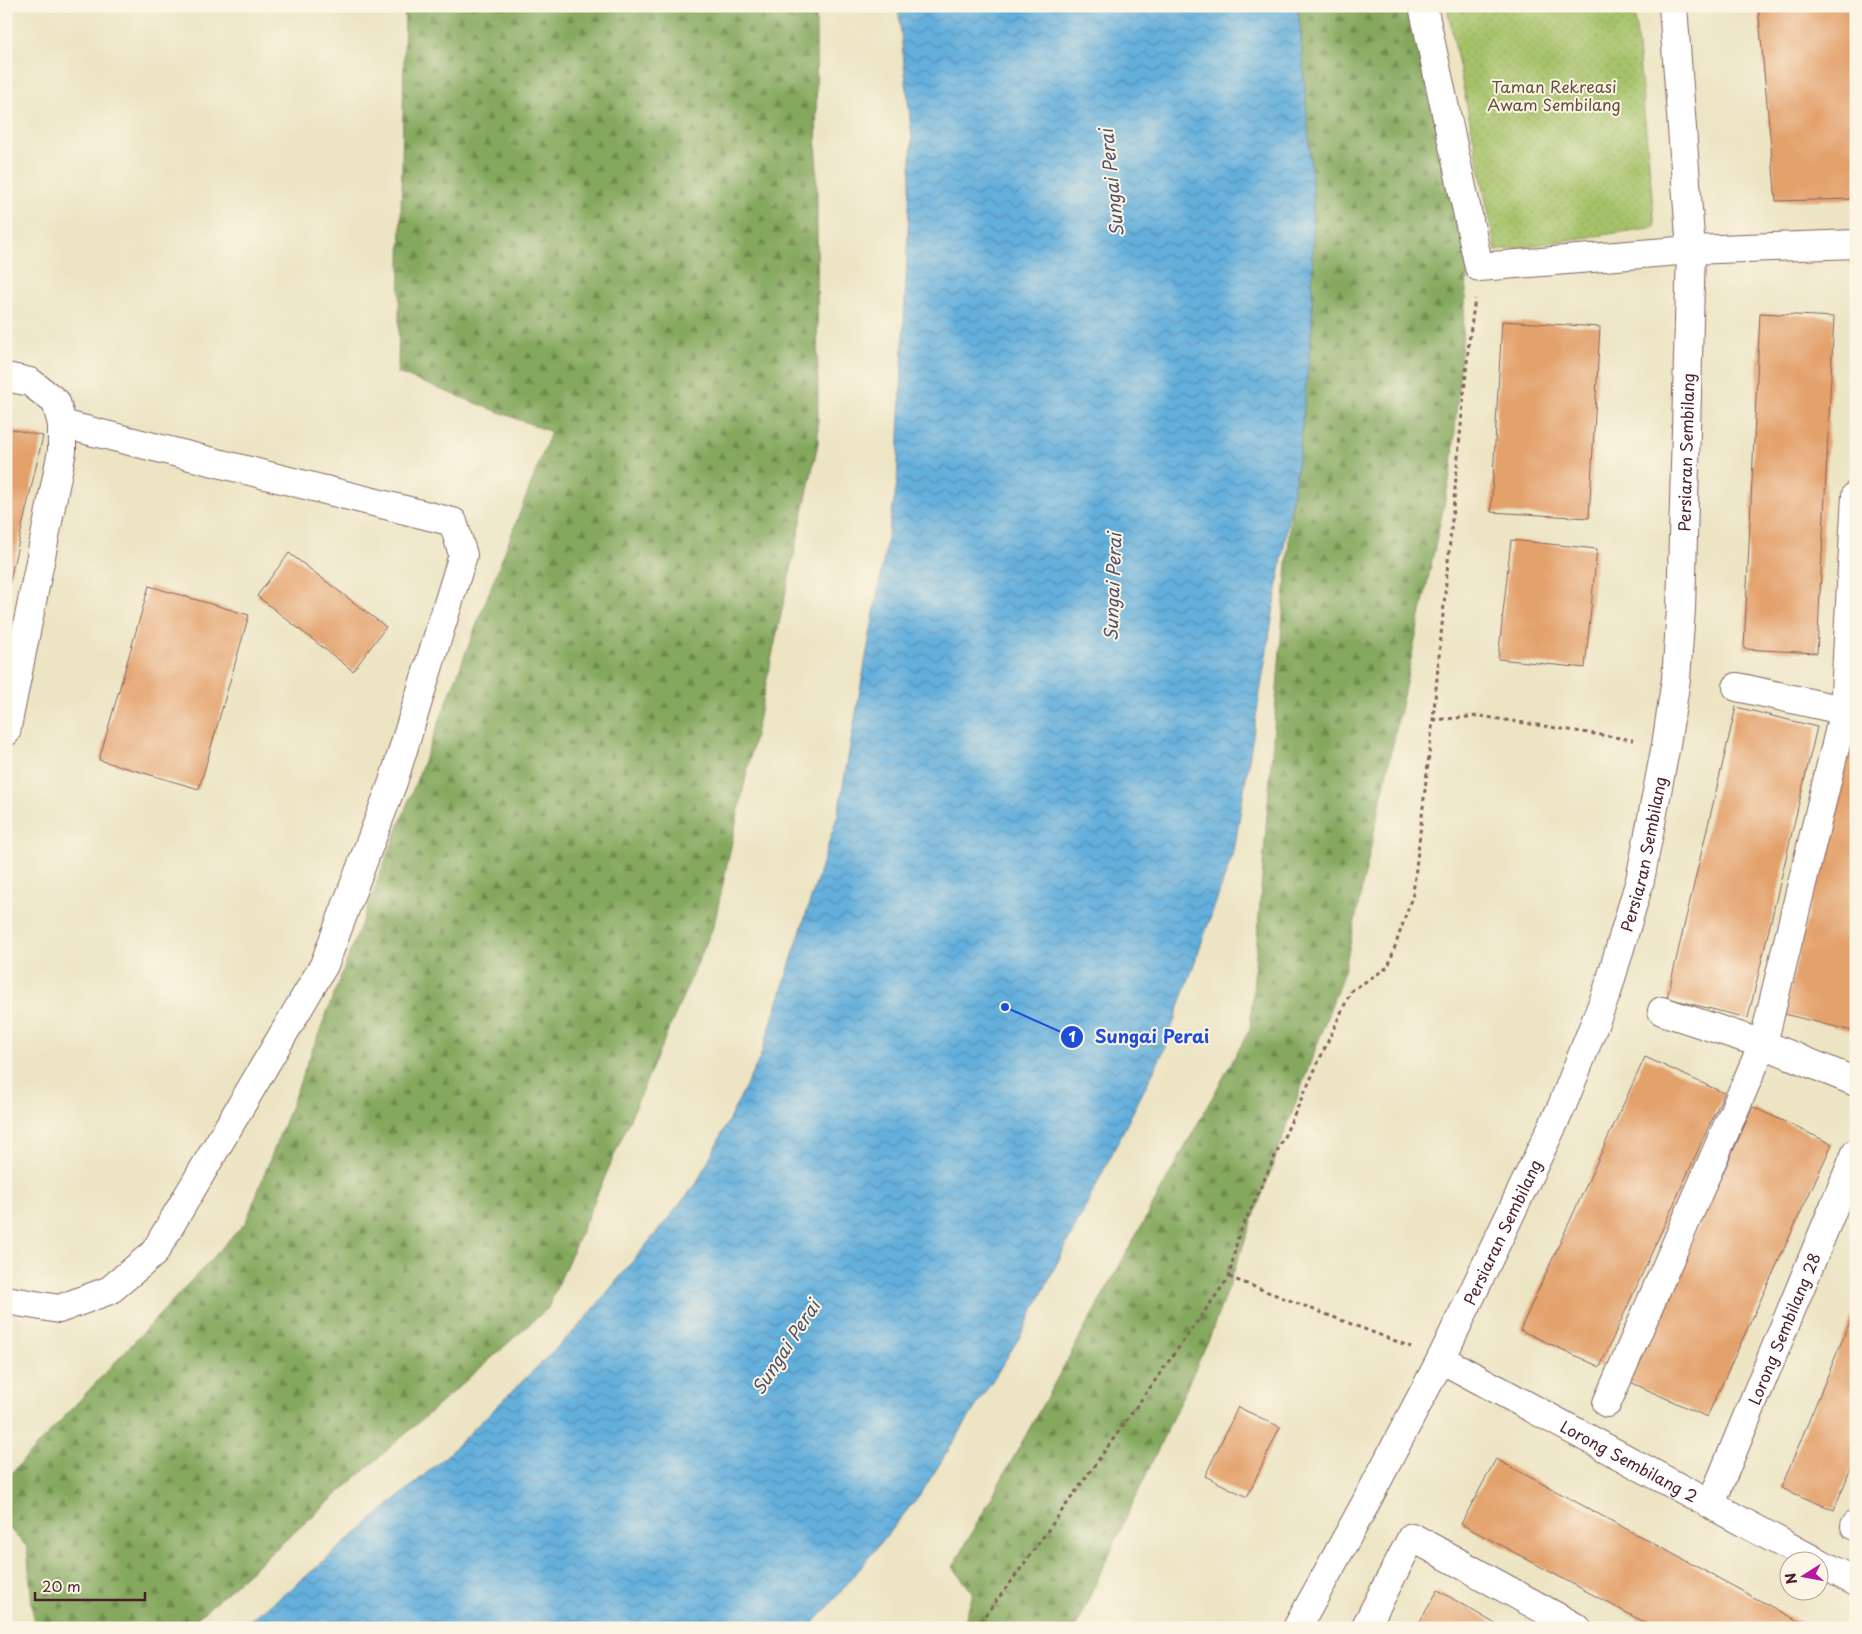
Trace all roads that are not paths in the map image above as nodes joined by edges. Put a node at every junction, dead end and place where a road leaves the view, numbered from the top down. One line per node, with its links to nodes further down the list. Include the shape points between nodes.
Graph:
1 (1422, 6): 4 (street, via 1479,267)
2 (1673, 6): 4 (street, Persiaran Sembilang)
3 (1856, 244): 4 (street)
4 (1691, 250): 16 (street, Persiaran Sembilang, via 1681,609 1676,679 1640,880 1607,992 1562,1106)
5 (6, 377): 6 (street, via 30,382 56,402)
6 (62, 424): 10 (street, via 62,451); 15 (street, via 453,522 464,555 393,782 324,965 154,1253 110,1290 59,1308)
7 (1856, 495): 9 (street)
8 (1737, 687): 9 (street)
9 (1850, 712): 12 (street)
10 (6, 732)
11 (1662, 1011): 12 (street)
12 (1763, 1044): 13 (street); 17 (street)
13 (1856, 1082)
14 (1856, 1152): 18 (street, Lorong Sembilang 28)
15 (6, 1300)
16 (1441, 1359): 18 (street, Lorong Sembilang 2); 22 (street, Persiaran Sembilang)
17 (1606, 1403)
18 (1711, 1504): 19 (street, Lorong Sembilang 2)
19 (1800, 1552)
20 (1830, 1568): 21 (street, Lorong Sembilang 2)
21 (1856, 1582)
22 (1297, 1628)
23 (1365, 1628): 24 (street, via 1412,1537)
24 (1577, 1628)

